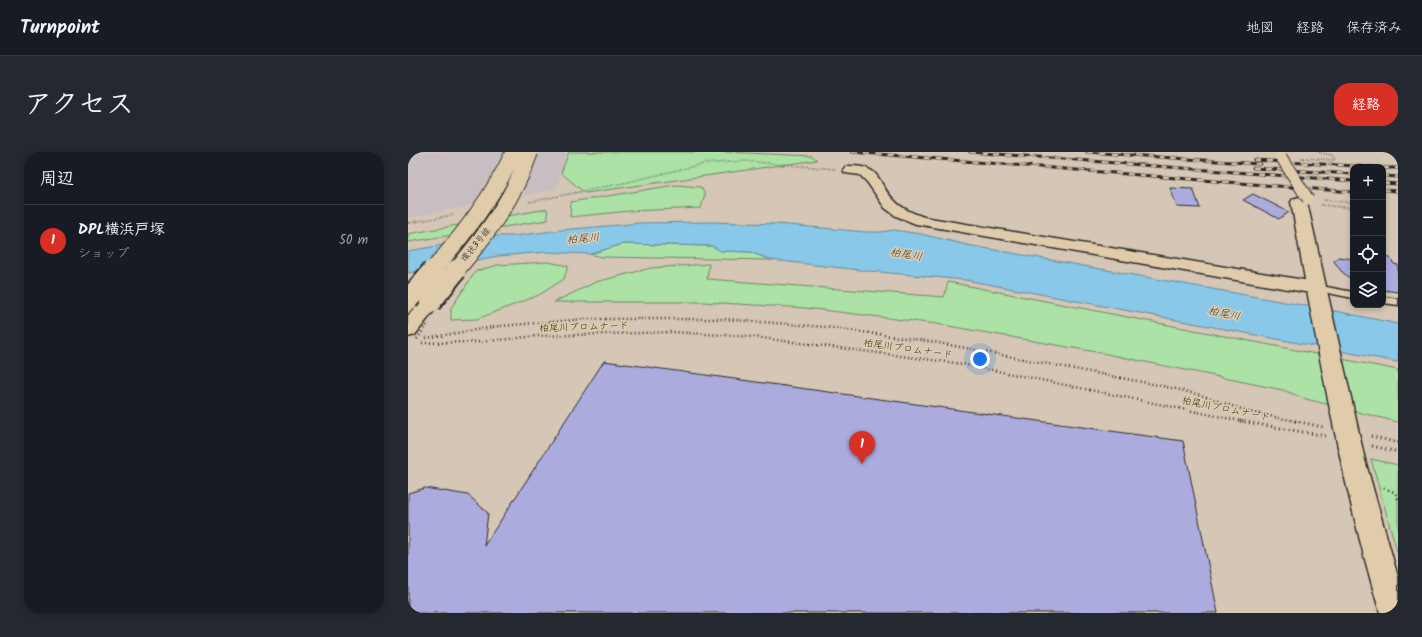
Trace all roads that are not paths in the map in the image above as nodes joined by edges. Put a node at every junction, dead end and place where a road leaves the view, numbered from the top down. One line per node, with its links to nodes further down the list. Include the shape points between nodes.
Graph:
1 (514, 152): 8 (street, 環状3号線, bridge, via 507,169 484,206)
2 (530, 152): 11 (street, 環状3号線, bridge, via 510,197 492,226 430,303)
3 (1281, 157): 5 (street, bridge)
4 (850, 170): 6 (street, via 865,172 874,180 881,195 890,205 901,213 921,221)
5 (1303, 201): 6 (street)
6 (1317, 292): 7 (lane); 12 (street, via 1344,427 1380,569)
7 (1350, 295)
8 (408, 300)
9 (1386, 300): 10 (lane)
10 (1398, 302)
11 (412, 338)
12 (1395, 613)

